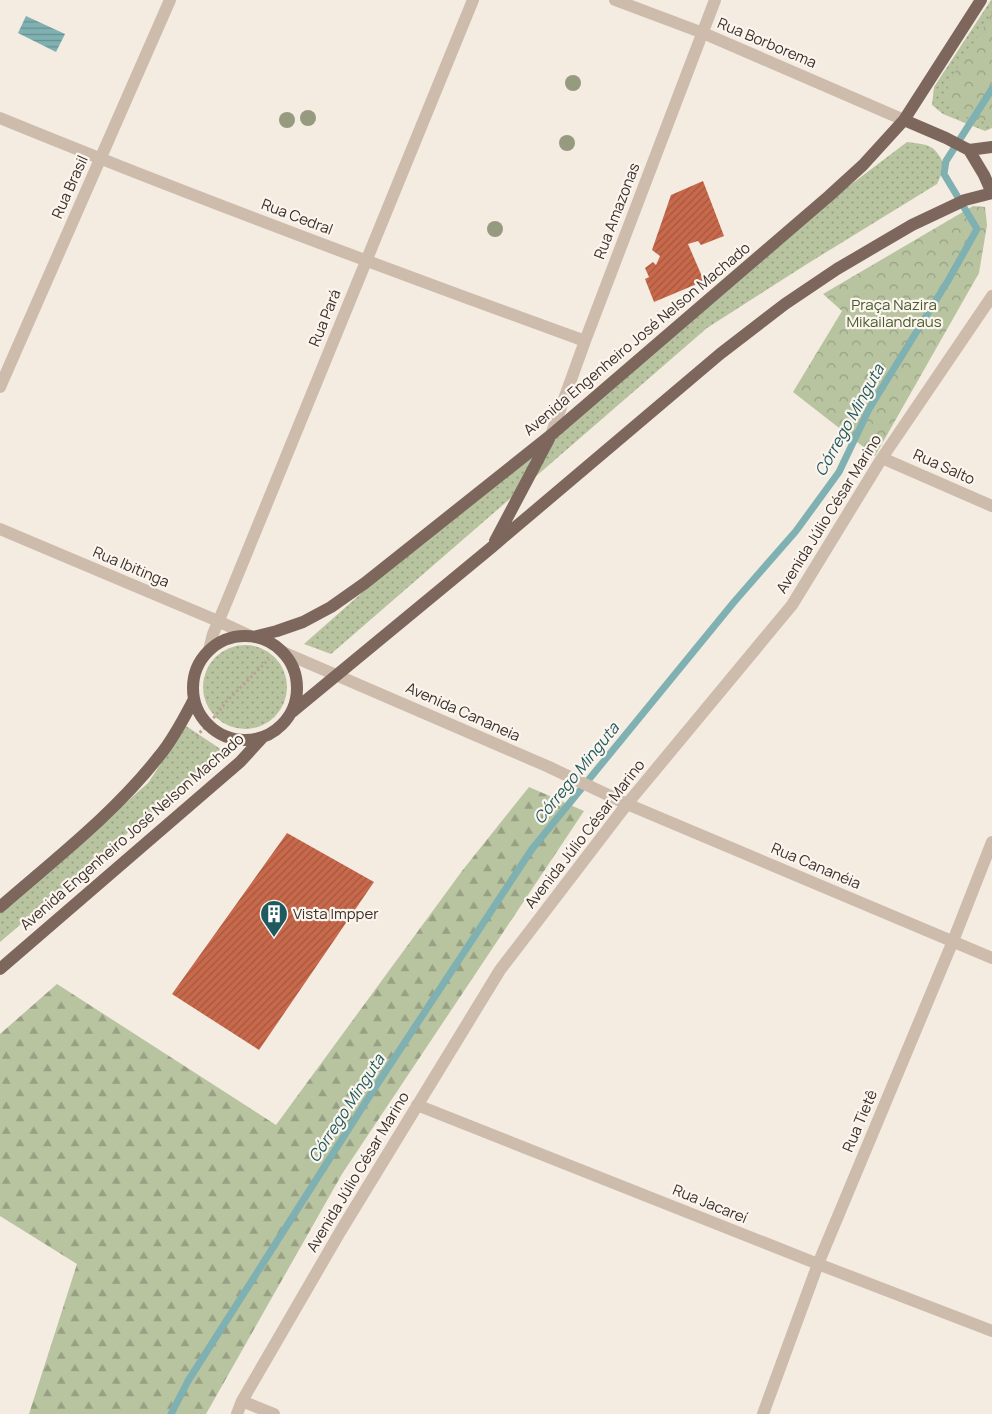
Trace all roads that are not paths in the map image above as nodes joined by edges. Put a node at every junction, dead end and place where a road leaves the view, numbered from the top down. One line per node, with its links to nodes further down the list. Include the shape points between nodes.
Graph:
1 (170, 0): 11 (street, Rua Brasil)
2 (473, 0): 13 (street, Rua Pará)
3 (615, 0): 6 (street, Rua Borborema)
4 (715, 0): 6 (street, Rua Amazonas)
5 (981, 0): 8 (main road, Avenida Engenheiro José Nelson Machado)
6 (702, 33): 8 (street, Rua Borborema); 15 (street, Rua Amazonas)
7 (0, 118): 11 (street, Rua Cedral)
8 (904, 120): 10 (main road); 17 (main road, Avenida Engenheiro José Nelson Machado, via 829,196)
9 (992, 147): 10 (main road)
10 (967, 149): 12 (main road)
11 (100, 159): 13 (street, Rua Cedral); 16 (street, Rua Brasil)
12 (992, 193): 21 (main road, via 965,200 912,225 836,269 785,304 720,354)
13 (366, 261): 15 (street, Rua Cedral); 22 (street, Rua Pará)
14 (992, 296): 18 (street, Avenida Júlio César Marino)
15 (585, 341): 17 (street, Rua Amazonas)
16 (0, 387)
17 (551, 435): 21 (main road); 23 (main road, Avenida Engenheiro José Nelson Machado, via 331,607 303,622)
18 (882, 458): 19 (street, Rua Salto); 30 (street, Avenida Júlio César Marino, via 792,605)
19 (992, 506)
20 (0, 530): 22 (street, Rua Ibitinga)
21 (492, 547): 26 (main road)
22 (218, 621): 23 (street, Rua Ibitinga); 24 (street, Rua Pará)
23 (253, 636): 24 (main road, Avenida Engenheiro José Nelson Machado, via 235,636); 25 (main road, via 267,640)
24 (209, 650): 27 (main road, via 195,672 192,685)
25 (283, 651): 26 (street, Avenida Cananeia); 28 (main road, via 294,666 298,681 298,697)
26 (338, 675): 28 (main road); 30 (street, Avenida Cananeia)
27 (194, 699): 29 (main road, via 208,725 219,734 248,741); 32 (main road, Avenida Engenheiro José Nelson Machado, via 162,753 130,791)
28 (292, 712): 29 (main road, via 285,724)
29 (262, 738): 35 (main road, Avenida Engenheiro José Nelson Machado, via 240,762)
30 (628, 804): 33 (street, Rua Cananéia); 36 (street, Avenida Júlio César Marino, via 500,970)
31 (992, 842): 33 (street, Rua Tietê)
32 (0, 907)
33 (953, 941): 34 (street, Rua Cananéia); 37 (street, Rua Tietê)
34 (992, 958)
35 (0, 969)
36 (417, 1105): 37 (street, Rua Jacareí); 39 (street, Avenida Júlio César Marino)
37 (818, 1264): 38 (street, Rua Jacareí); 42 (street, Rua Tietê)
38 (992, 1331)
39 (242, 1401): 40 (street, Avenida Júlio César Marino); 41 (street)
40 (237, 1414)
41 (274, 1414)
42 (763, 1414)

